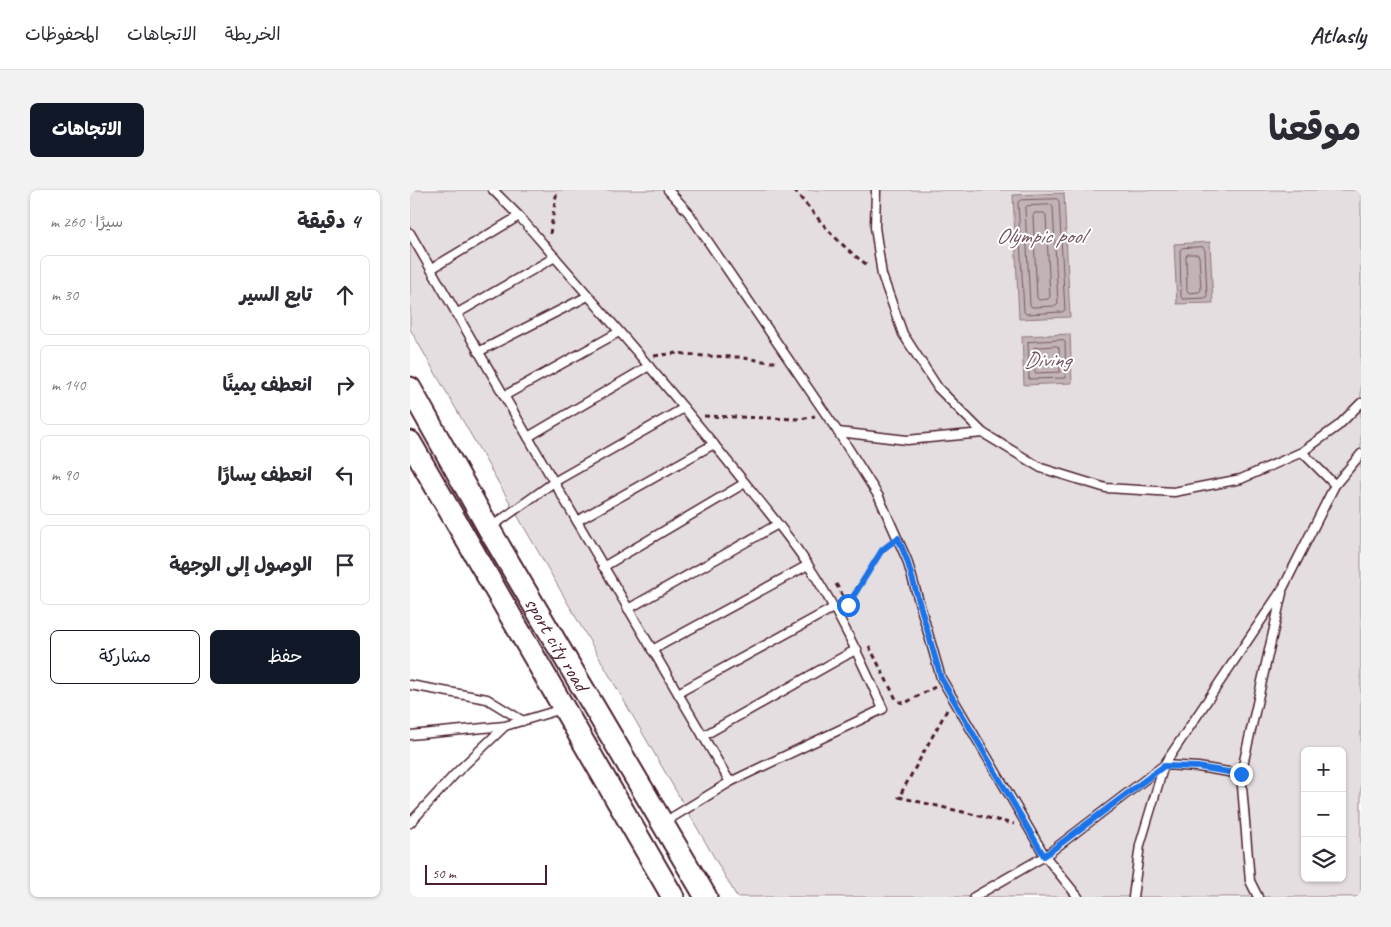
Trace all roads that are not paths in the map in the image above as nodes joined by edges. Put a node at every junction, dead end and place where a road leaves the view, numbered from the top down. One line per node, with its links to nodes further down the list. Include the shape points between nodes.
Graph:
1 (493, 190): 4 (lane)
2 (668, 190): 17 (lane, via 688,212)
3 (876, 190): 18 (lane, via 875,227 882,274 903,334 938,388)
4 (519, 216): 6 (lane); 7 (lane)
5 (410, 233): 7 (lane)
6 (555, 258): 8 (lane); 9 (lane)
7 (431, 269): 9 (lane)
8 (588, 296): 10 (lane); 11 (lane)
9 (456, 314): 11 (lane)
10 (619, 332): 12 (lane); 14 (lane)
11 (478, 352): 14 (lane)
12 (648, 366): 16 (lane); 19 (lane)
13 (410, 388): 29 (main road, sport city road)
14 (504, 396): 19 (lane)
15 (1361, 403): 22 (lane, via 1338,426)
16 (684, 408): 21 (lane); 24 (lane)
17 (838, 432): 18 (lane, via 907,440); 49 (lane, via 880,497 898,538 941,678)
18 (983, 433): 22 (lane, via 1041,468 1106,488 1174,492 1240,479)
19 (528, 437): 24 (lane)
20 (410, 442): 39 (main road, sport city road)
21 (714, 444): 25 (lane); 27 (lane)
22 (1302, 452): 26 (lane)
23 (1361, 454): 26 (lane)
24 (554, 482): 27 (lane); 29 (lane)
25 (745, 483): 28 (lane); 31 (lane)
26 (1335, 485): 32 (lane)
27 (576, 521): 31 (lane)
28 (778, 524): 30 (lane); 34 (lane)
29 (489, 528): 48 (main road, sport city road)
30 (808, 566): 33 (lane); 36 (lane)
31 (604, 567): 34 (lane)
32 (1284, 588): 44 (lane); 45 (lane)
33 (833, 608): 35 (lane); 38 (lane)
34 (628, 609): 36 (lane)
35 (857, 649): 43 (lane); 46 (lane, via 883,709)
36 (652, 650): 38 (lane)
37 (410, 685): 40 (lane, via 487,699)
38 (678, 693): 43 (lane)
39 (564, 709): 40 (lane); 50 (main road, sport city road)
40 (523, 721): 41 (lane)
41 (505, 726): 42 (lane); 47 (lane)
42 (410, 734)
43 (703, 736): 46 (lane)
44 (1164, 766): 45 (lane, via 1198,767); 49 (lane); 54 (lane, via 1140,845)
45 (1241, 774): 55 (lane, via 1250,881)
46 (730, 782): 48 (lane)
47 (410, 823)
48 (663, 823): 51 (main road, sport city road)
49 (1044, 856): 52 (lane); 53 (lane)
50 (673, 897)
51 (706, 897)
52 (974, 897)
53 (1078, 897)
54 (1133, 897)
55 (1258, 897)

